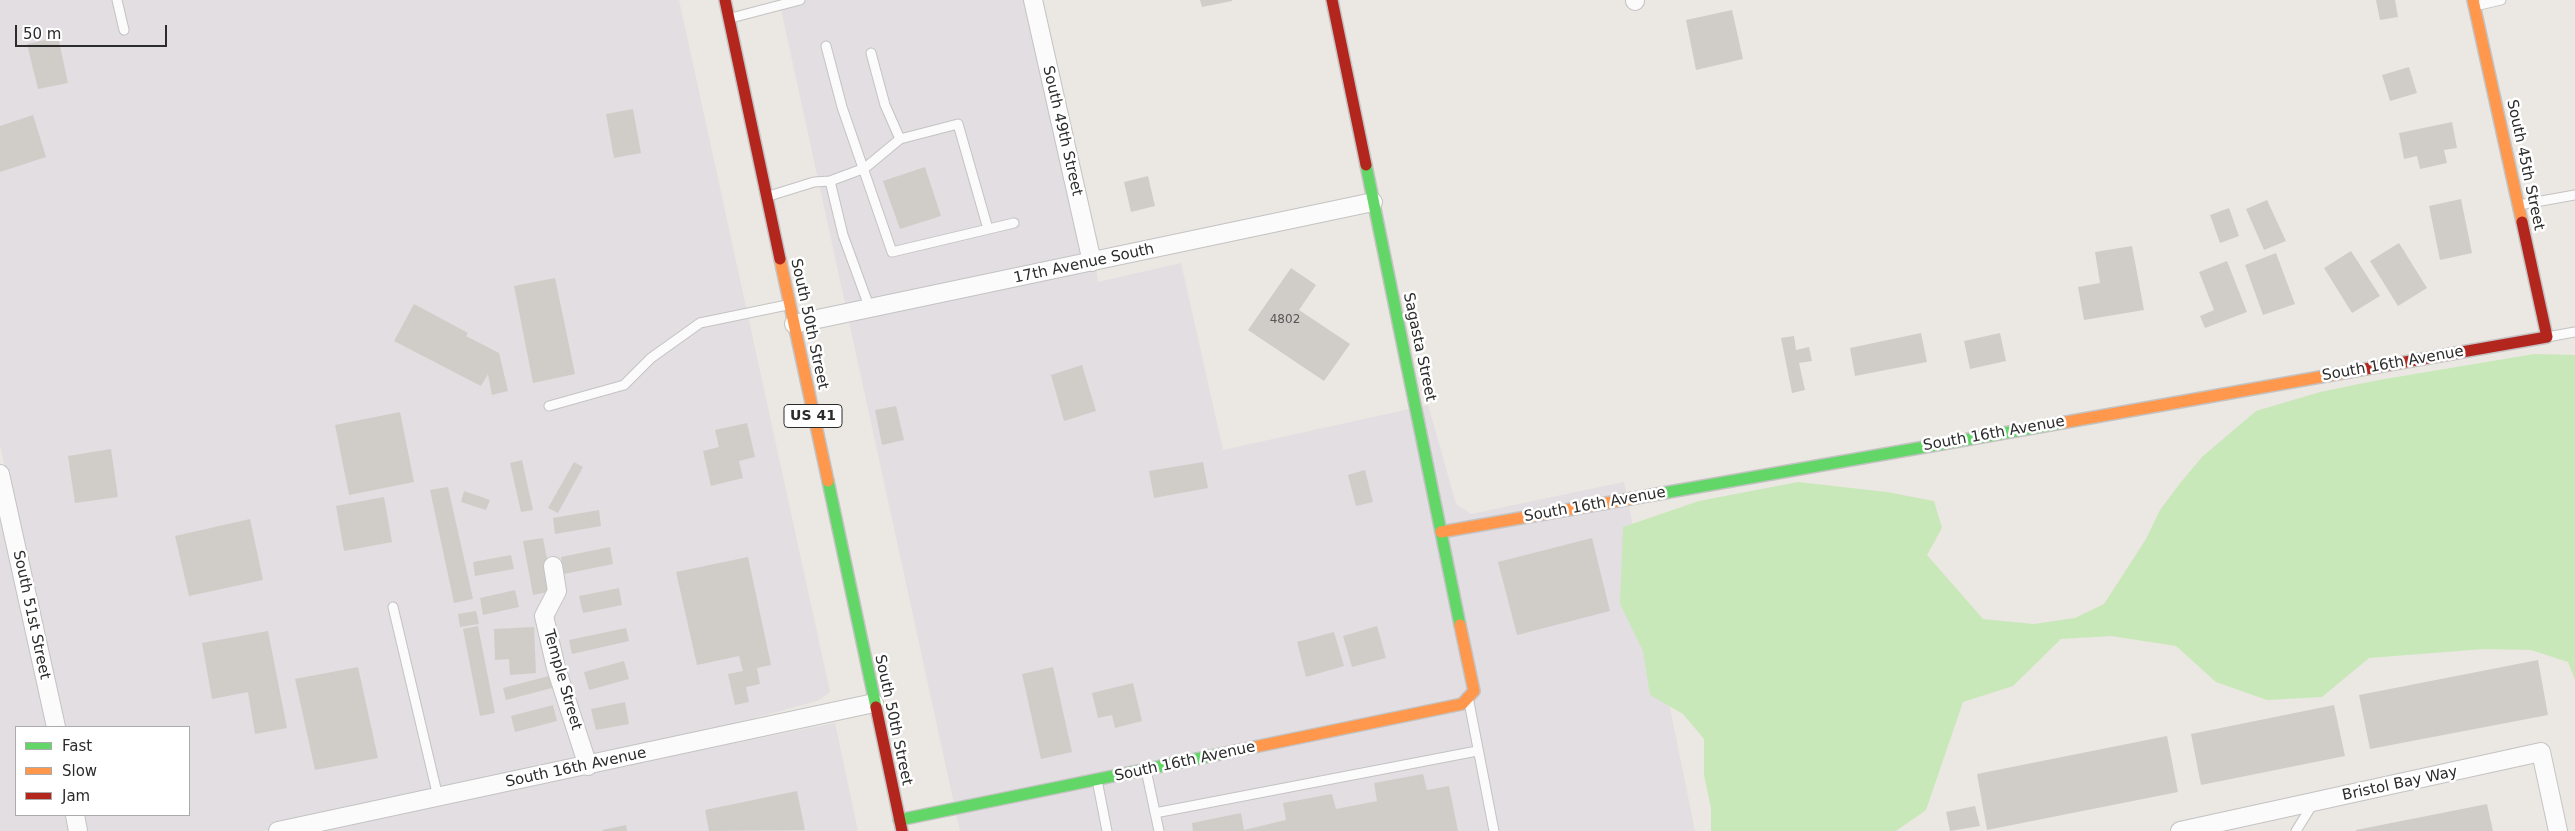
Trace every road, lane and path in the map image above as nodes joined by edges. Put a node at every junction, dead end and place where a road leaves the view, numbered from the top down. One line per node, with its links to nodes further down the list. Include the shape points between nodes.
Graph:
1 (117, 0): 9 (lane)
2 (725, 0): 8 (street, South 50th Street / US 41)
3 (800, 0): 8 (lane)
4 (1033, 0): 21 (street, South 49th Street)
5 (1332, 0): 17 (street, Sagasta Street)
6 (2501, 0): 7 (lane)
7 (2474, 3): 18 (street, South 45th Street)
8 (728, 19): 16 (street, South 50th Street / US 41)
9 (124, 30)
10 (826, 46): 13 (lane, via 842,106)
11 (871, 53): 12 (lane, via 885,105)
12 (900, 139): 13 (lane); 20 (lane, via 958,124)
13 (865, 168): 14 (lane); 20 (lane, via 892,252)
14 (830, 181): 16 (lane, via 814,182); 23 (lane, via 843,235)
15 (2575, 195): 18 (lane)
16 (766, 197): 22 (street, South 50th Street / US 41)
17 (1374, 202): 21 (street, 17th Avenue South); 30 (street, Sagasta Street)
18 (2518, 205): 26 (street, South 45th Street)
19 (1014, 223): 20 (lane)
20 (988, 229)
21 (1092, 262): 23 (street, 17th Avenue South)
22 (789, 304): 24 (street, South 50th Street / US 41); 27 (lane, via 700,323 651,358 624,385)
23 (870, 308): 24 (street, 17th Avenue South)
24 (794, 324): 34 (street, South 50th Street / US 41)
25 (2575, 332): 26 (lane)
26 (2547, 337): 30 (street, South 16th Avenue)
27 (548, 406)
28 (0, 474): 29 (street, South 51st Street)
29 (6, 529): 35 (street, South 51st Street)
30 (1441, 532): 33 (street, Sagasta Street, via 1474,691)
31 (553, 566): 37 (street, Temple Street, via 557,591 544,616 556,668)
32 (393, 607): 40 (lane)
33 (1469, 699): 36 (lane); 38 (street, South 16th Avenue, via 1462,704)
34 (874, 703): 37 (street, South 16th Avenue); 44 (street, South 50th Street / US 41)
35 (56, 726)
36 (1477, 750): 42 (lane); 49 (lane)
37 (588, 766): 40 (street, South 16th Avenue)
38 (1146, 770): 39 (street, South 16th Avenue); 42 (lane)
39 (1097, 780): 44 (street, South 16th Avenue); 47 (lane)
40 (438, 797): 46 (street, South 16th Avenue)
41 (2314, 802): 50 (street, Bristol Bay Way); 51 (lane); 52 (street, Bristol Bay Way, via 2541,752)
42 (1155, 813): 48 (lane)
43 (75, 816): 45 (street)
44 (900, 826)
45 (78, 831)
46 (278, 831)
47 (1107, 831)
48 (1159, 831)
49 (1494, 831)
50 (2180, 831)
51 (2296, 831)
52 (2558, 831)

